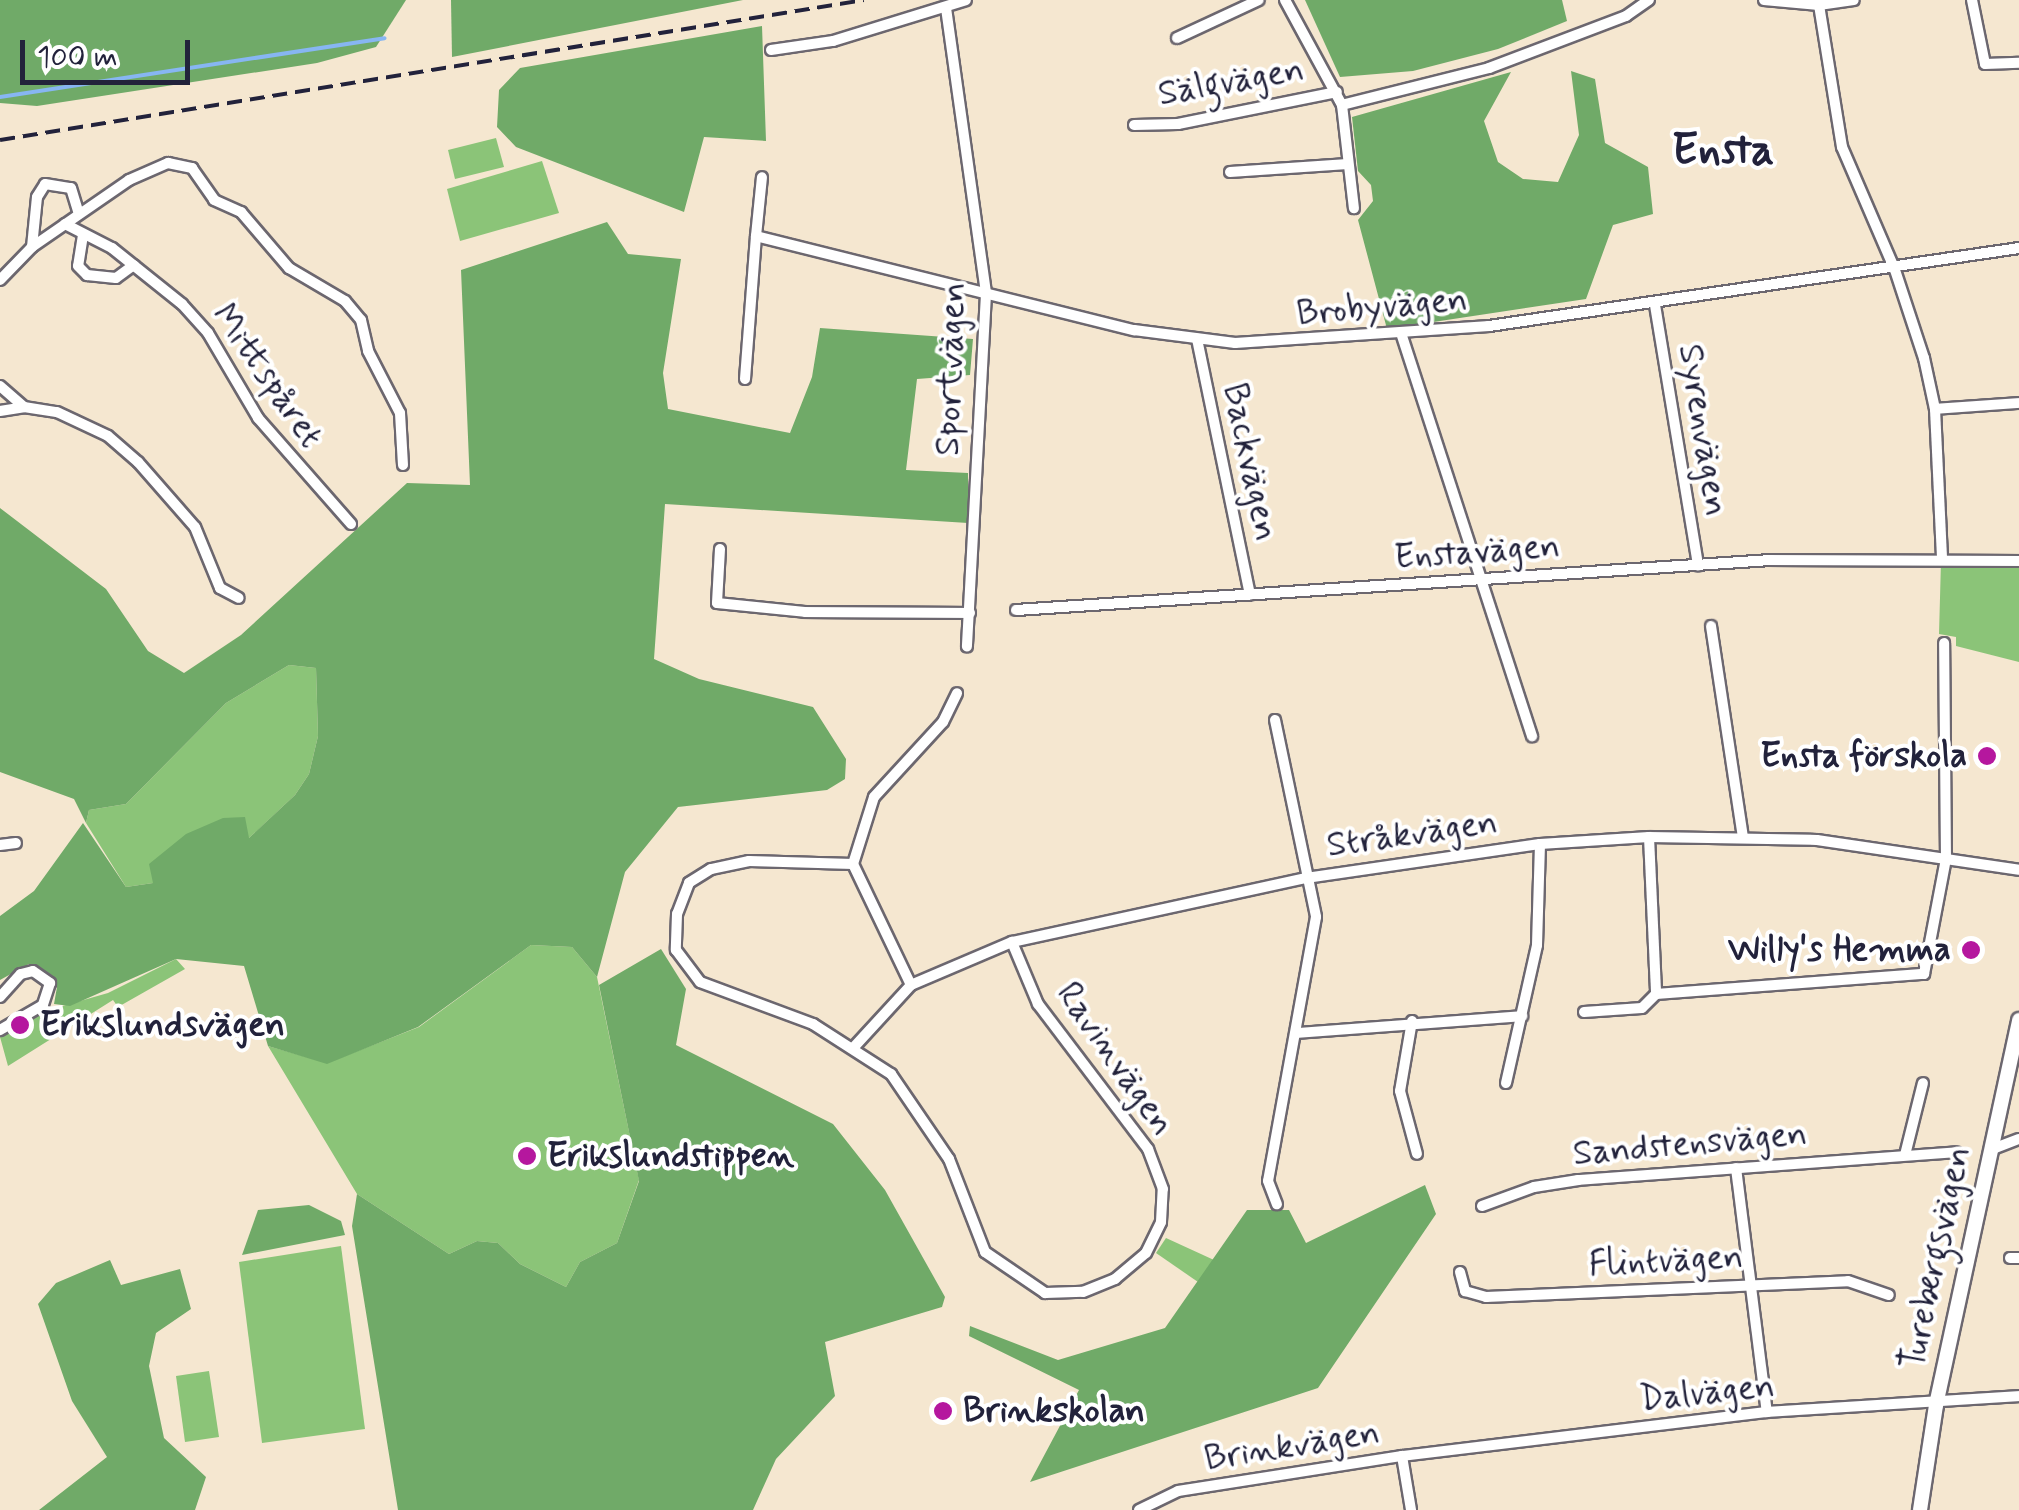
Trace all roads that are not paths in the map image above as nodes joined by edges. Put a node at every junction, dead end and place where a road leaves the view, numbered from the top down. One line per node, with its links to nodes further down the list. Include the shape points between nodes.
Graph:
1 (966, 0): 9 (street)
2 (1259, 0): 10 (street, Sälgvägen)
3 (1285, 0): 13 (street, Sälgvägen)
4 (1650, 0): 14 (street, Sälgvägen, via 1626,16 1489,68)
5 (1764, 0): 8 (street)
6 (1854, 0): 8 (street)
7 (1972, 0): 12 (street, via 1984,64)
8 (1819, 5): 27 (street, via 1842,147)
9 (946, 8): 11 (street, via 833,41); 29 (street, Sportvägen)
10 (1177, 38)
11 (771, 50)
12 (2019, 64)
13 (1336, 92): 14 (street, Sälgvägen); 15 (street, Sälgvägen, via 1178,124)
14 (1342, 105): 16 (street, Sälgvägen)
15 (1134, 125)
16 (1348, 164): 17 (street); 19 (street, Sälgvägen)
17 (1230, 172)
18 (762, 177): 23 (street)
19 (1354, 208)
20 (78, 211): 21 (street); 24 (street, via 71,188 45,184 37,196); 39 (street, via 168,163 192,168 214,200 241,212 289,268 345,301 361,320 368,351 400,413)
21 (66, 224): 22 (street, Mittspåret); 24 (street)
22 (83, 235): 26 (street, Mittspåret); 26 (street, via 78,266 87,275 116,278)
23 (756, 236): 29 (street, Brobyvägen); 33 (street)
24 (32, 247): 28 (street)
25 (2019, 248): 27 (street, Brobyvägen)
26 (134, 265): 40 (street, Mittspåret, via 208,333 258,418)
27 (1895, 270): 30 (street, Brobyvägen); 37 (street)
28 (0, 280)
29 (986, 294): 32 (street, Brobyvägen); 49 (street, Sportvägen)
30 (1655, 305): 31 (street, Brobyvägen); 44 (street, Syrenvägen)
31 (1402, 336): 32 (street, Brobyvägen); 45 (street)
32 (1197, 340): 46 (street, Backvägen)
33 (745, 379)
34 (0, 386): 36 (street)
35 (2019, 403): 37 (street)
36 (24, 406): 38 (street); 47 (street, via 83,424 138,462 195,527 220,588)
37 (1935, 409): 42 (street)
38 (0, 411)
39 (403, 464)
40 (351, 524)
41 (720, 549): 49 (street, via 717,603 805,612)
42 (1942, 560): 43 (street, Enstavägen); 44 (street, Enstavägen)
43 (2019, 560)
44 (1698, 565): 45 (street, Enstavägen)
45 (1482, 578): 46 (street, Enstavägen); 55 (street)
46 (1250, 595): 48 (street, Enstavägen)
47 (239, 598)
48 (1016, 610)
49 (970, 613): 52 (street, Sportvägen)
50 (1711, 626): 57 (street)
51 (1944, 643): 61 (street)
52 (967, 646)
53 (957, 693): 62 (street, via 942,722 874,797)
54 (1276, 720): 64 (street)
55 (1532, 736)
56 (1650, 837): 57 (street, Stråkvägen); 59 (street, Stråkvägen); 67 (street)
57 (1743, 837): 61 (street, Stråkvägen)
58 (16, 843): 60 (street)
59 (1540, 844): 64 (street, Stråkvägen); 70 (street, via 1537,945)
60 (0, 845)
61 (1946, 859): 63 (street, Stråkvägen); 67 (street, via 1924,974 1916,979)
62 (853, 864): 66 (street); 75 (street, Ravinvägen, via 749,861 711,869 689,884 676,950 700,982 813,1024)
63 (2019, 870)
64 (1306, 878): 65 (street, Stråkvägen); 74 (street, via 1316,917)
65 (1012, 942): 66 (street, Stråkvägen); 75 (street, Ravinvägen, via 1038,1004 1148,1149 1163,1188 1161,1222 1146,1253 1115,1278 1082,1292 1045,1293 986,1252 923,1114 890,1074)
66 (911, 985): 75 (street, Stråkvägen)
67 (1656, 994): 69 (street, via 1642,1008)
68 (0, 997): 73 (street, via 21,974 32,971 50,983 44,1005)
69 (1584, 1012)
70 (1522, 1016): 71 (street); 76 (street)
71 (1412, 1020): 74 (street); 81 (street, via 1400,1092)
72 (2019, 1020): 79 (street, Turebergsvägen)
73 (0, 1030)
74 (1297, 1033): 84 (street, via 1268,1180)
75 (854, 1048)
76 (1506, 1083)
77 (1923, 1083): 82 (street)
78 (2019, 1139): 79 (street)
79 (1989, 1150): 90 (street, Turebergsvägen)
80 (1956, 1152): 82 (street, Sandstensvägen)
81 (1417, 1154)
82 (1906, 1155): 83 (street, Sandstensvägen)
83 (1736, 1168): 85 (street, Sandstensvägen, via 1548,1184); 87 (street)
84 (1277, 1204)
85 (1482, 1206)
86 (1460, 1272): 87 (street, Flintvägen, via 1465,1291 1486,1298)
87 (1753, 1282): 88 (street, Flintvägen, via 1848,1281); 91 (street)
88 (1890, 1295)
89 (2019, 1396): 90 (street, Dalvägen)
90 (1936, 1405): 91 (street, Dalvägen); 95 (street, Turebergsvägen)
91 (1767, 1412): 92 (street, Dalvägen)
92 (1402, 1456): 93 (street, Brinkvägen, via 1178,1492); 94 (street, Brinkvägen)
93 (1140, 1510)
94 (1411, 1510)
95 (1920, 1510)

